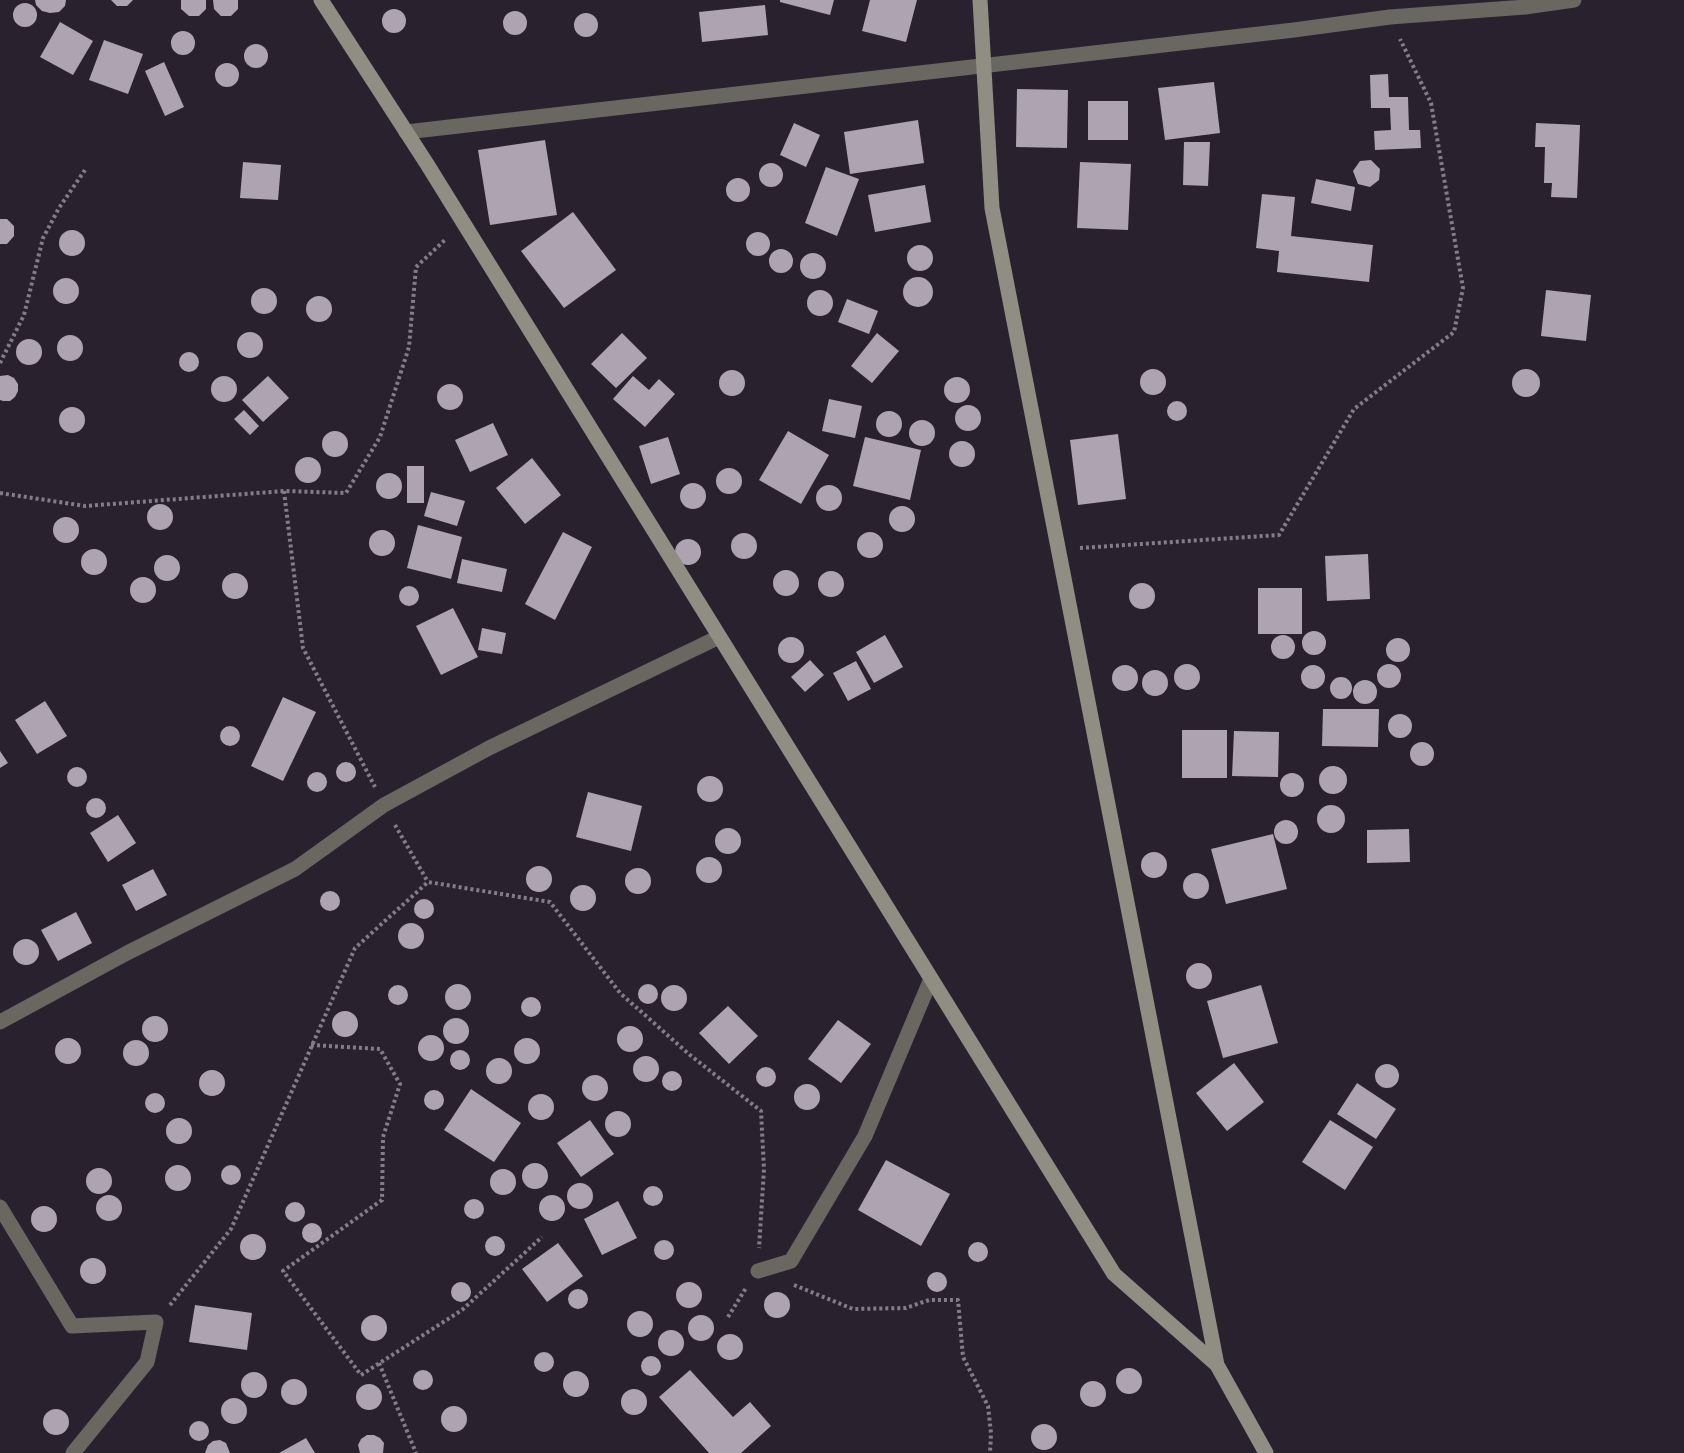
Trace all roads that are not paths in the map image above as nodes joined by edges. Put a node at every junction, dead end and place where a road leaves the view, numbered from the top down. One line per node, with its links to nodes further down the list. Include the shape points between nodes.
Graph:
1 (321, 0): 5 (street)
2 (980, 0): 4 (street)
3 (1574, 0): 4 (street, via 1390,17)
4 (984, 66): 5 (street); 11 (street, via 992,208)
5 (406, 132): 6 (street)
6 (719, 637): 7 (street); 8 (street, via 489,748 384,805 295,869)
7 (931, 978): 10 (street, via 865,1136 791,1261); 11 (street, via 1113,1274)
8 (0, 1022)
9 (0, 1207): 12 (street, via 72,1326 156,1322 147,1362)
10 (758, 1271)
11 (1217, 1365): 13 (street)
12 (73, 1453)
13 (1266, 1453)

